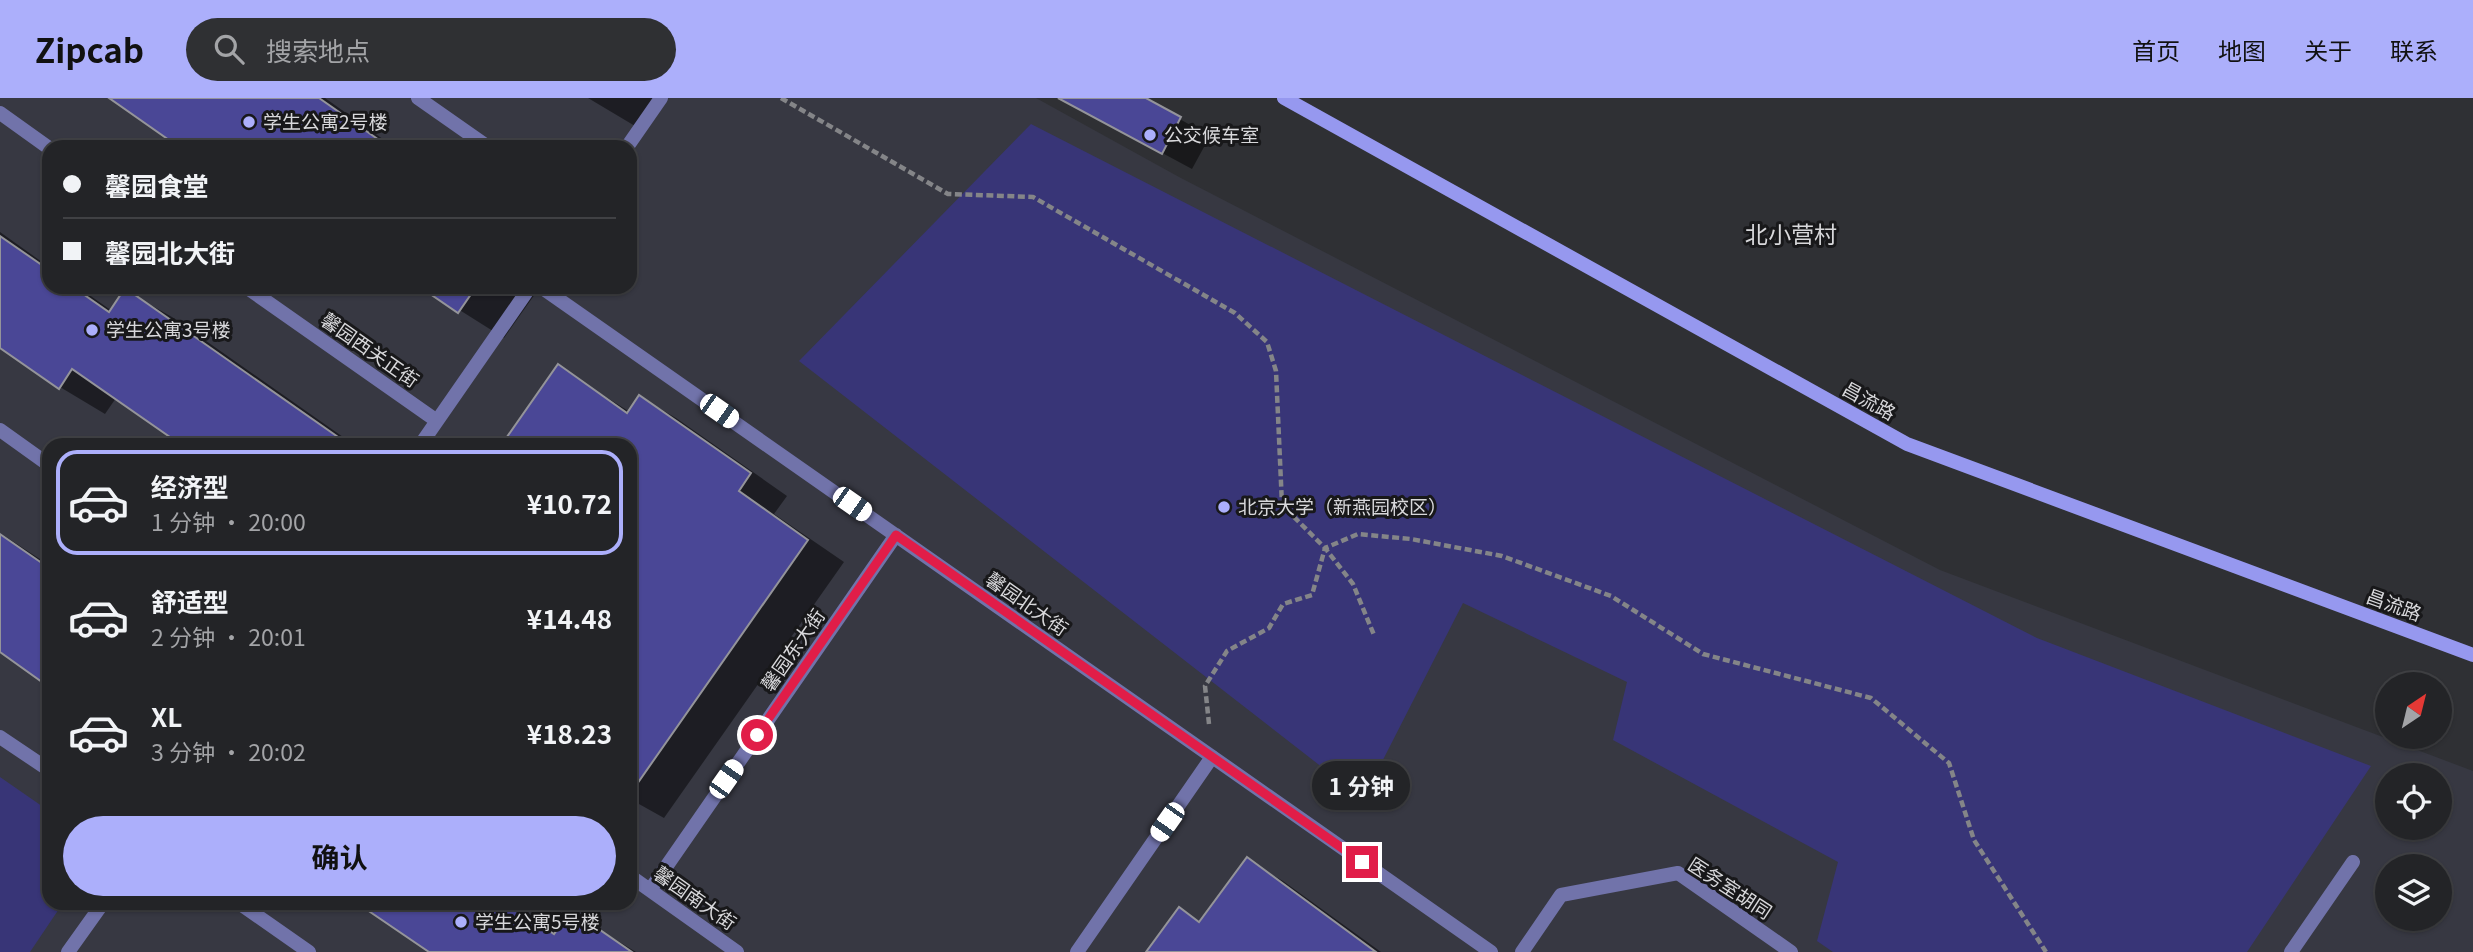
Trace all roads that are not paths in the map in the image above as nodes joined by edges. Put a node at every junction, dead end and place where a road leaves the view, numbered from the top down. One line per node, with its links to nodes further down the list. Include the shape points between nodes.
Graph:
1 (418, 98): 5 (street)
2 (661, 98): 6 (street)
3 (1284, 98): 16 (main road, 昌流路, via 1907,444)
4 (0, 113): 7 (street)
5 (478, 140)
6 (632, 140)
7 (42, 143)
8 (256, 294): 11 (street, 馨园西关正街)
9 (525, 294): 11 (street)
10 (551, 294): 15 (street, 馨园北大街)
11 (437, 421): 13 (street)
12 (0, 430): 14 (street)
13 (425, 438)
14 (42, 459)
15 (896, 535): 18 (street, 馨园北大街); 22 (street, 馨园东大街)
16 (2473, 655)
17 (0, 737): 19 (street)
18 (1212, 757): 28 (street); 29 (street, 馨园北大街)
19 (42, 765)
20 (2353, 862): 32 (street)
21 (637, 881): 22 (street, 馨园南大街)
22 (650, 890): 27 (street, 馨园南大街)
23 (98, 910): 25 (street)
24 (249, 910): 26 (street)
25 (68, 952)
26 (309, 952)
27 (737, 952)
28 (1077, 952)
29 (1491, 952)
30 (1522, 952): 31 (street, 医务室胡同, via 1561,895 1678,873)
31 (1791, 952)
32 (2291, 952)

